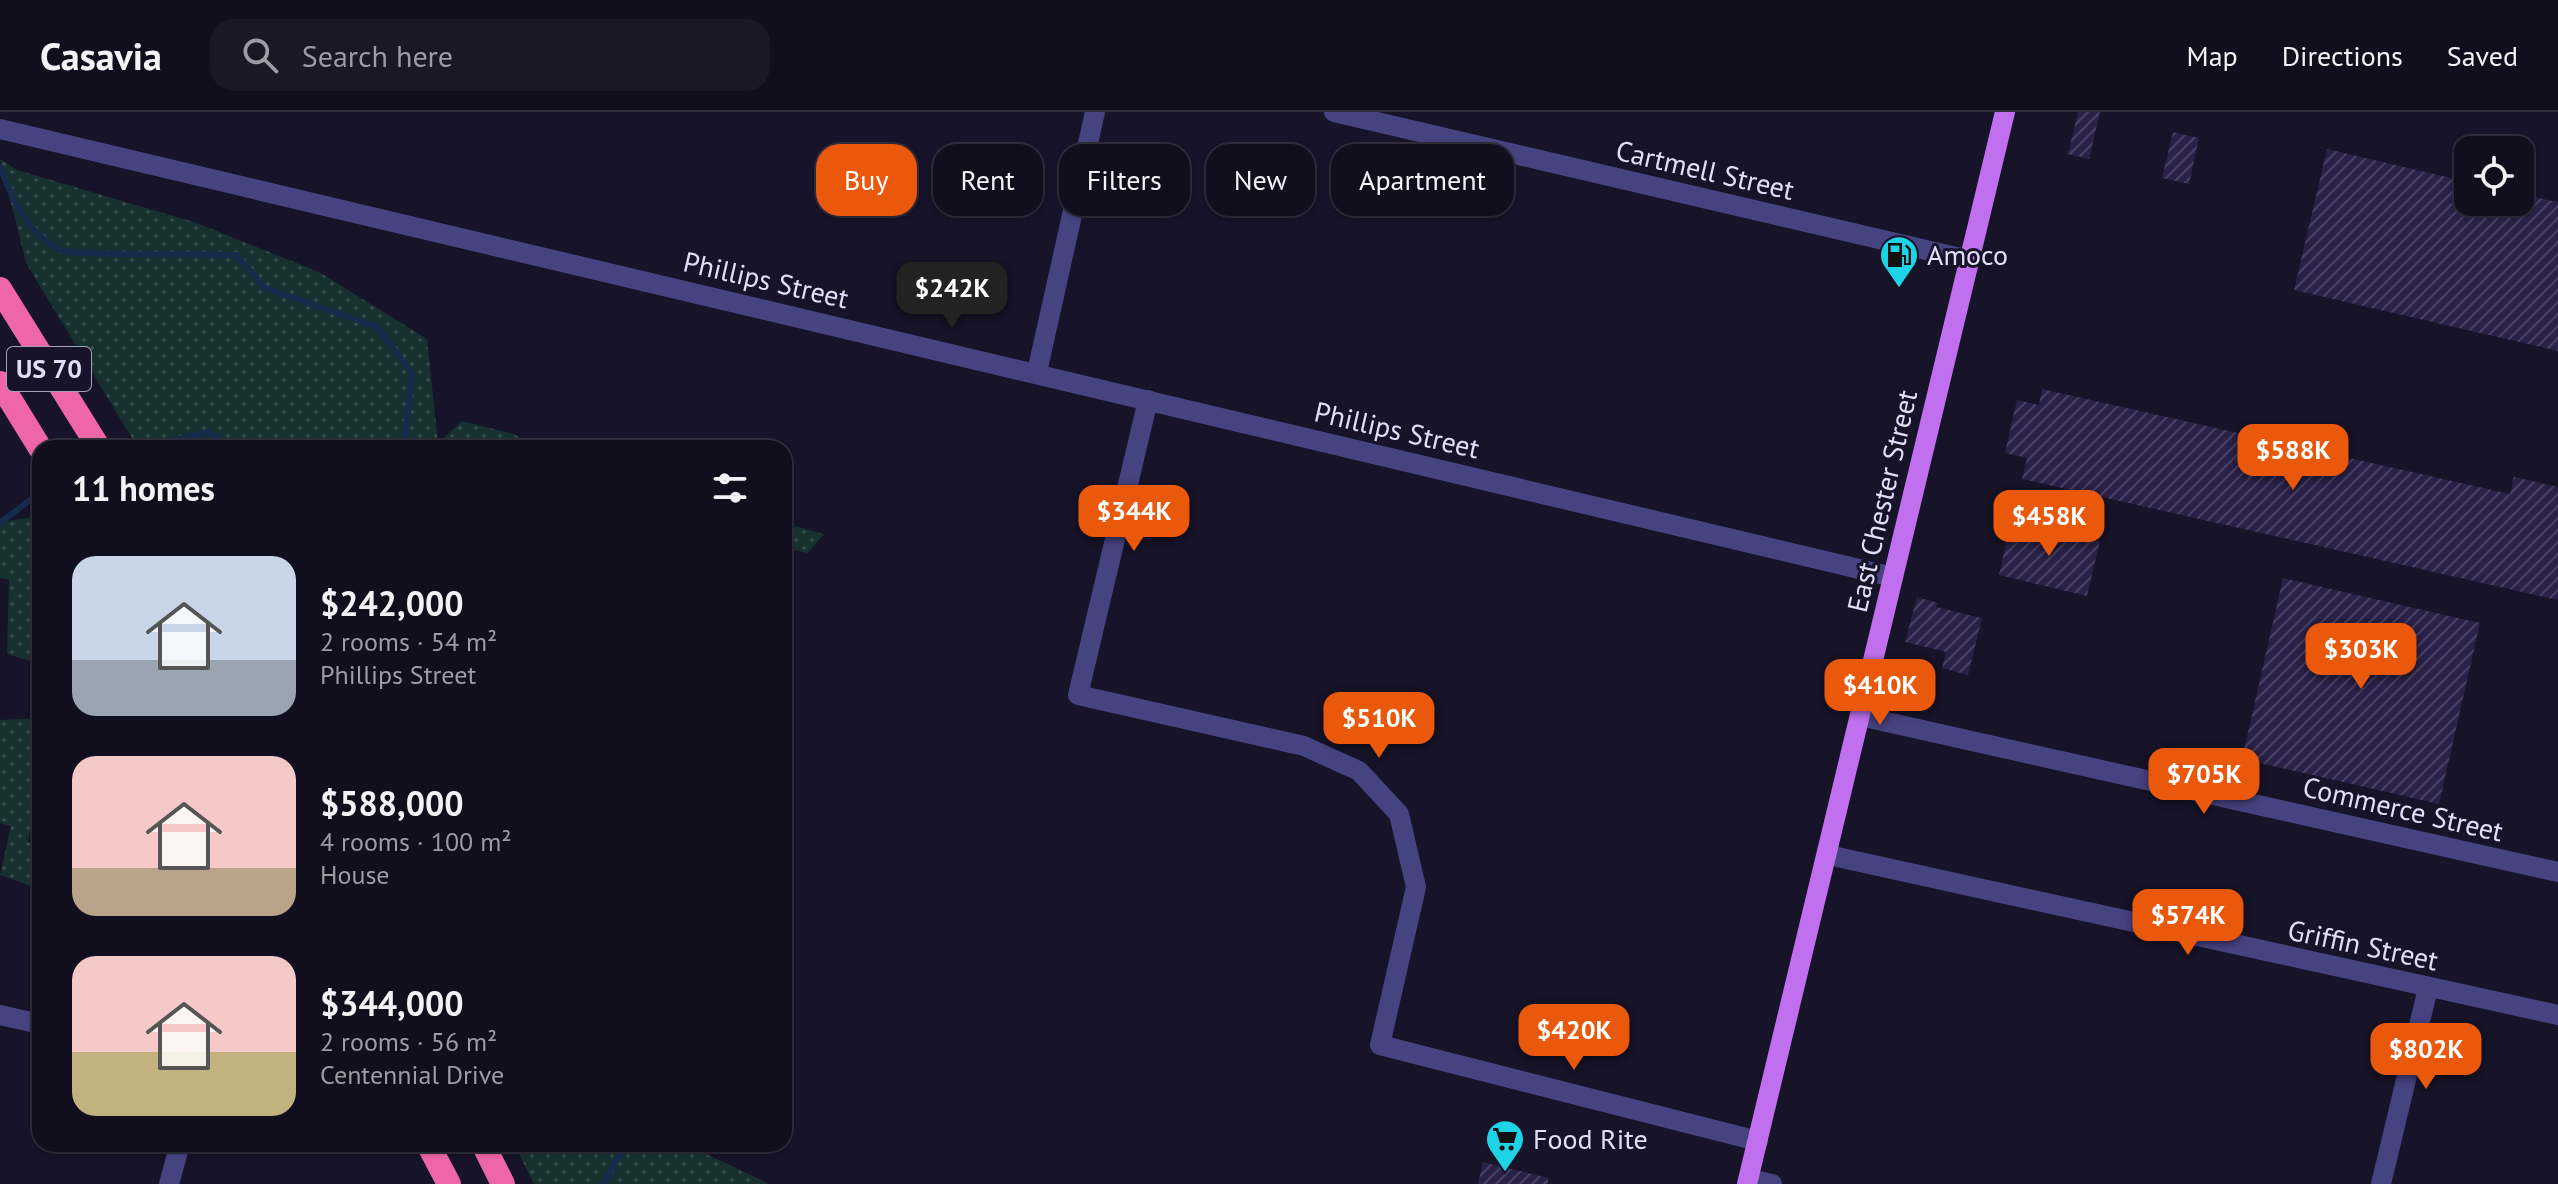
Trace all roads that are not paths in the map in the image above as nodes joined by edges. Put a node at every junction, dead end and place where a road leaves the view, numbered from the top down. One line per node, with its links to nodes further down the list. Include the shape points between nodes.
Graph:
1 (1095, 112): 7 (street)
2 (1334, 112): 5 (street, Cartmell Street)
3 (2005, 112): 5 (main road, East Chester Street)
4 (0, 129): 7 (street, Phillips Street)
5 (1969, 260): 12 (main road, East Chester Street)
6 (0, 289): 11 (highway, US 70)
7 (1037, 372): 9 (street, Phillips Street)
8 (0, 383): 10 (highway, US 70)
9 (1148, 400): 12 (street, Phillips Street); 20 (street, via 1078,695 1304,746 1359,771 1399,814 1416,887 1380,1045)
10 (35, 440)
11 (94, 440)
12 (1893, 577): 13 (main road, East Chester Street)
13 (1860, 716): 14 (main road, East Chester Street); 15 (street, Commerce Street)
14 (1828, 855): 16 (street, Griffin Street); 20 (main road, East Chester Street)
15 (2558, 872)
16 (2428, 988): 18 (street, Griffin Street); 29 (street)
17 (0, 1015): 19 (street)
18 (2558, 1015)
19 (32, 1022)
20 (1758, 1141): 24 (main road, East Chester Street)
21 (178, 1152): 25 (street)
22 (432, 1152): 26 (highway)
23 (487, 1152): 27 (highway)
24 (1748, 1182): 28 (street)
25 (169, 1184)
26 (449, 1184)
27 (503, 1184)
28 (1772, 1184)
29 (2381, 1184)

